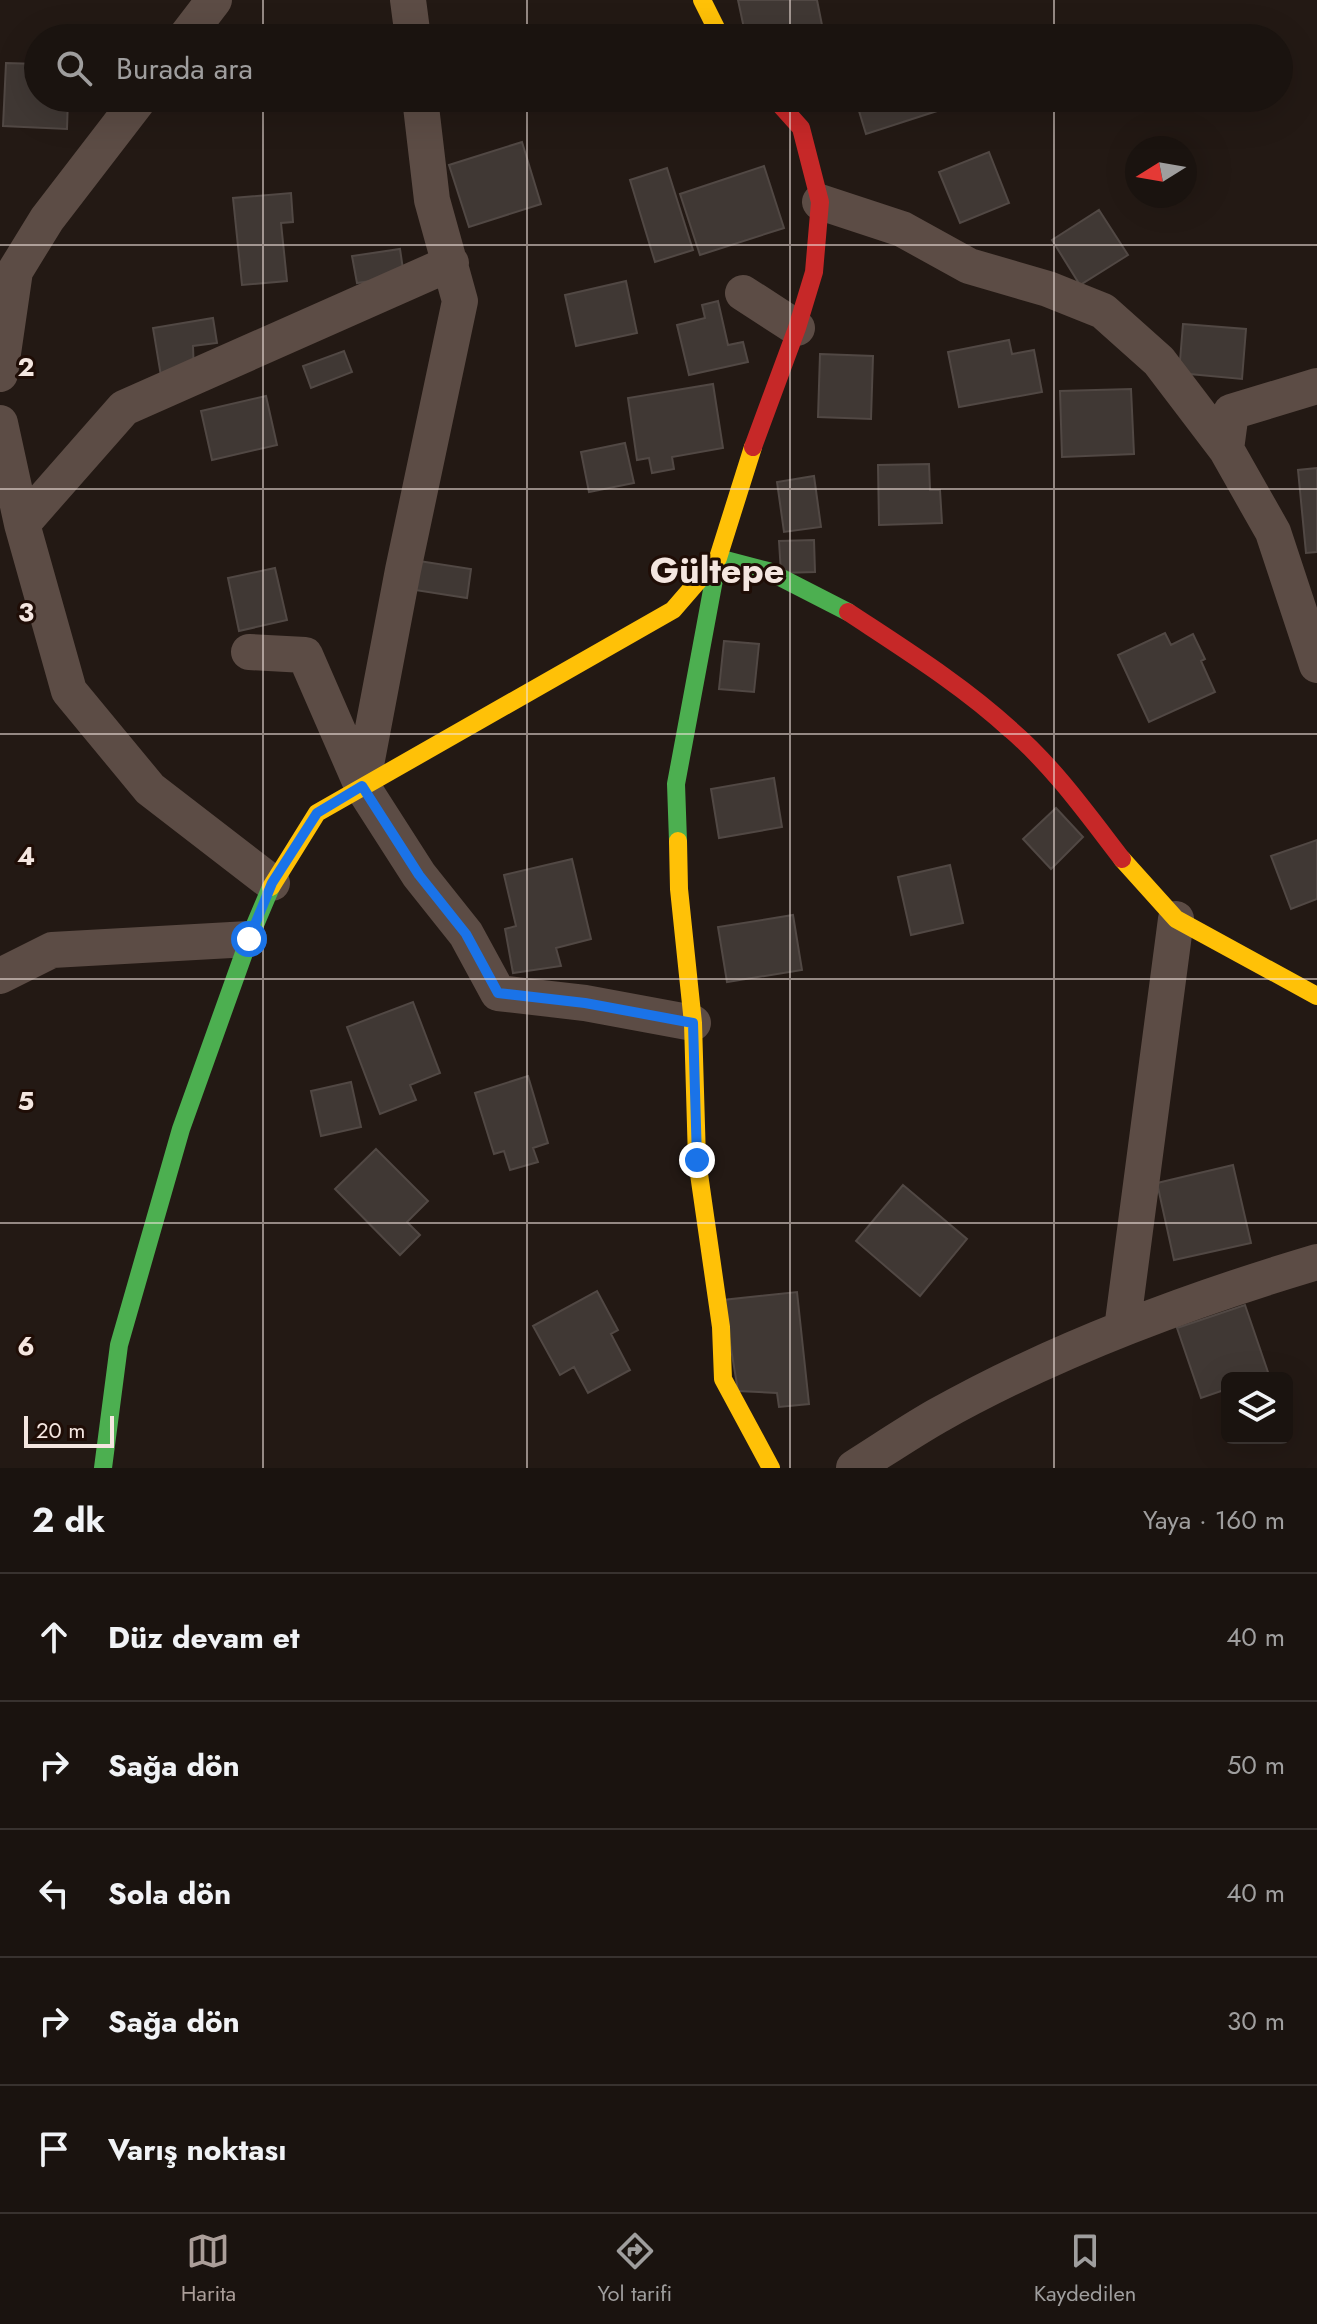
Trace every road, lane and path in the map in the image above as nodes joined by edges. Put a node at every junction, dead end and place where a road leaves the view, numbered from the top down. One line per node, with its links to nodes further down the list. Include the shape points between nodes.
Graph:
1 (214, 0): 4 (street)
2 (408, 0): 5 (street)
3 (702, 0): 6 (main road)
4 (196, 24)
5 (411, 24)
6 (714, 24)
7 (129, 112): 14 (street, via 47,219 15,271)
8 (422, 112): 11 (street, via 432,200)
9 (787, 112): 10 (main road, via 801,128)
10 (820, 202): 13 (main road, via 814,272); 17 (street, via 902,229 969,266 1103,311 1159,361)
11 (451, 263): 18 (street, via 124,408); 22 (street, via 460,301)
12 (743, 293): 13 (street)
13 (797, 328): 19 (main road)
14 (0, 374)
15 (1317, 386): 17 (street, via 1231,412)
16 (0, 423): 18 (street)
17 (1226, 449): 21 (street, via 1273,532)
18 (22, 524): 23 (street, via 69,691 150,789)
19 (718, 558): 22 (main road, via 673,610); 24 (main road, via 768,571 836,604 933,668 1012,730); 28 (main road, via 676,784 679,889)
20 (249, 652): 22 (street, via 305,655)
21 (1317, 665)
22 (362, 786): 23 (main road, via 317,813); 28 (street, via 419,875 466,934 498,993)
23 (272, 883): 25 (main road)
24 (1176, 919): 27 (main road); 30 (street)
25 (249, 939): 26 (street, via 52,950); 31 (main road, via 181,1129 119,1345)
26 (0, 976)
27 (1317, 996)
28 (693, 1023): 32 (main road, via 697,1160 721,1327 723,1379)
29 (1317, 1262): 30 (street)
30 (1122, 1329): 33 (street, via 938,1416)
31 (103, 1468)
32 (771, 1468)
33 (854, 1468)

